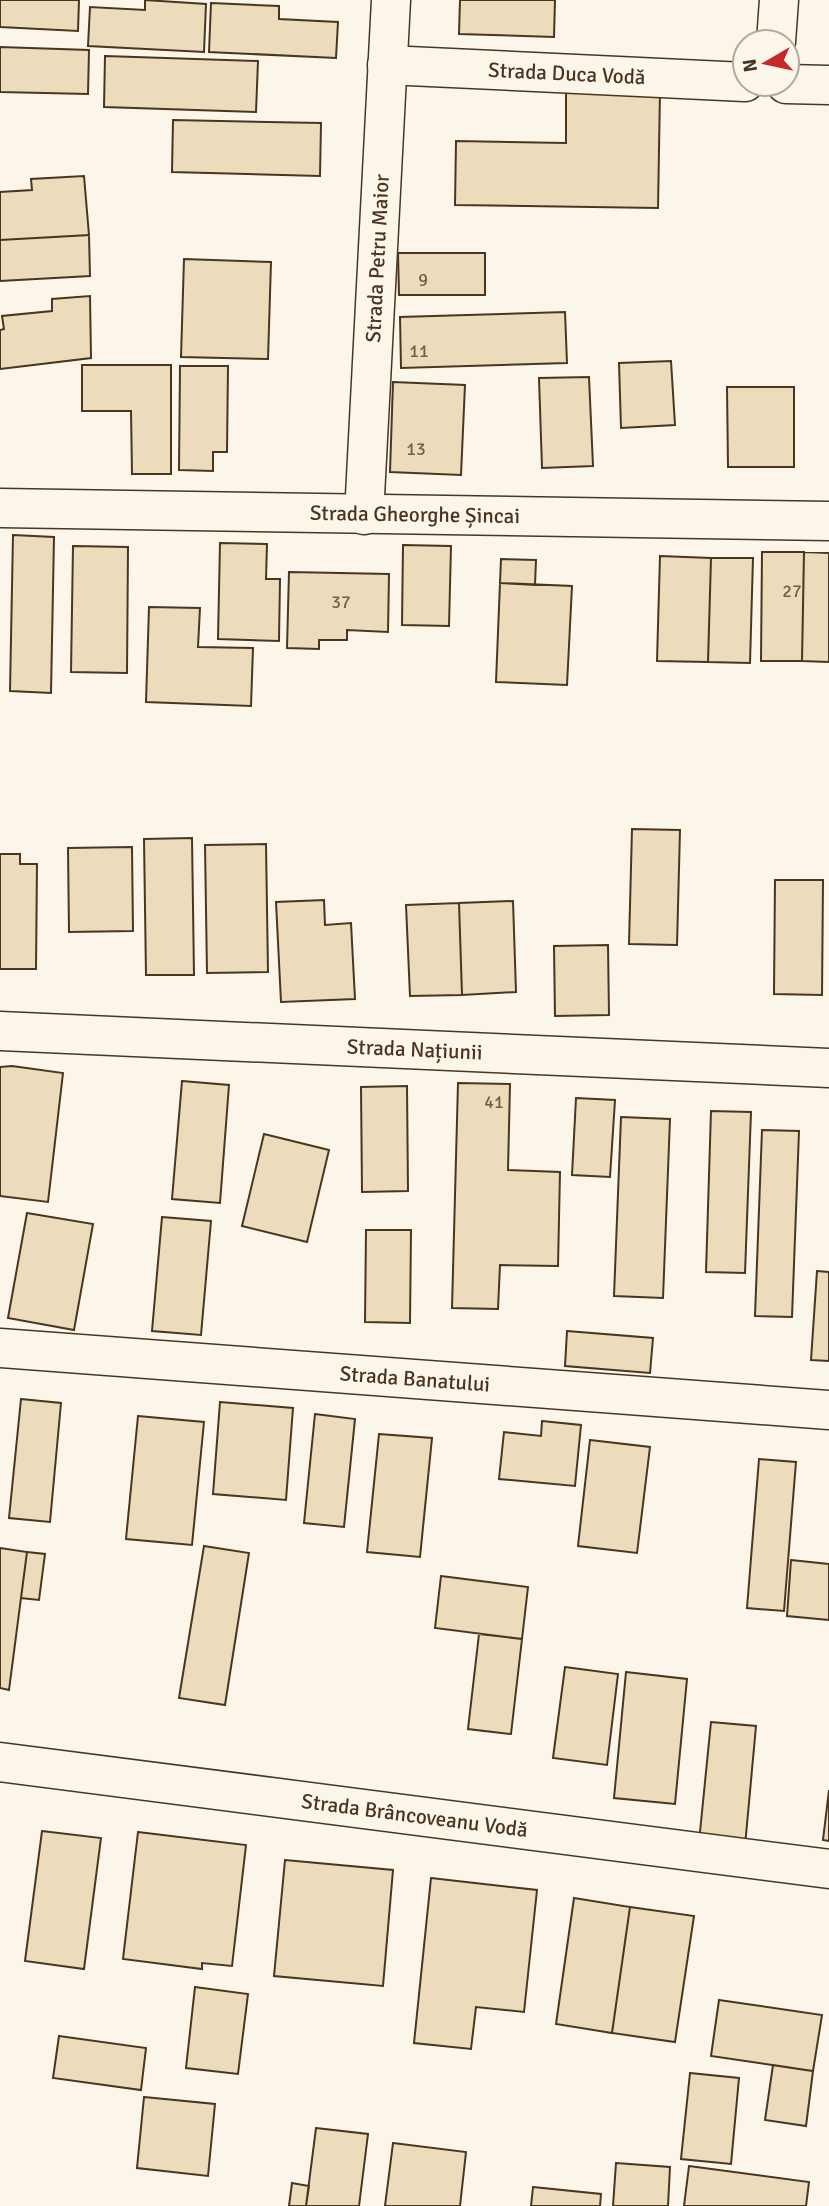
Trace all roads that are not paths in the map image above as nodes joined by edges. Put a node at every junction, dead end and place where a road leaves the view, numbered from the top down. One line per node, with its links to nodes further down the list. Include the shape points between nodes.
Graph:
1 (391, 0): 4 (street, Strada Petru Maior)
2 (779, 0): 3 (street)
3 (777, 28)
4 (387, 65): 5 (street, Strada Duca Vodă); 9 (street, Strada Petru Maior)
5 (731, 81)
6 (801, 84): 7 (street)
7 (829, 85)
8 (0, 508): 9 (street, Strada Gheorghe Șincai)
9 (364, 515): 10 (street, Strada Gheorghe Șincai)
10 (829, 521)
11 (0, 1031): 12 (street, Strada Națiunii)
12 (829, 1068)
13 (0, 1348): 14 (street, Strada Banatului)
14 (829, 1409)
15 (0, 1762): 16 (street, Strada Brâncoveanu Vodă)
16 (829, 1869)

